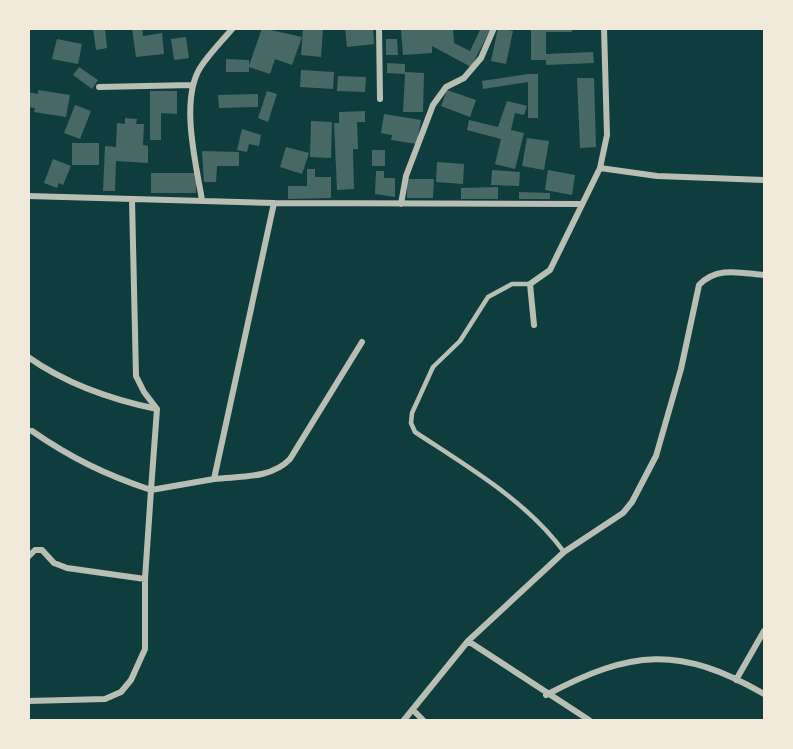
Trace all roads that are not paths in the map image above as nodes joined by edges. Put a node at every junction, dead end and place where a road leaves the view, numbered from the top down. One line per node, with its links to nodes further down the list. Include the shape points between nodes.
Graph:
1 (233, 28): 5 (street, via 200,67)
2 (379, 28): 7 (street)
3 (494, 28): 14 (street, via 481,58 464,78 446,87 433,105 406,176)
4 (604, 28): 8 (street, via 606,135)
5 (192, 86): 6 (street); 12 (street, via 191,130)
6 (99, 87)
7 (380, 99)
8 (600, 168): 9 (street, via 657,176); 15 (street)
9 (765, 180)
10 (28, 196): 11 (street)
11 (132, 200): 12 (street); 21 (street, via 136,376)
12 (201, 200): 13 (street)
13 (274, 203): 14 (street); 23 (street)
14 (401, 204): 15 (street)
15 (581, 204): 17 (street, via 550,270)
16 (765, 275): 25 (street, via 724,271 709,275 699,285 681,369 656,456 623,513)
17 (530, 284): 18 (street); 25 (lane, via 512,284 488,297 459,341 433,367 411,413 411,423 415,432 474,471 543,525)
18 (534, 325)
19 (362, 342): 23 (street, via 281,469)
20 (28, 357): 21 (street, via 92,390)
21 (158, 409): 24 (street)
22 (32, 431): 24 (street, via 70,458)
23 (214, 478): 24 (street)
24 (151, 490): 27 (street)
25 (564, 552): 29 (street)
26 (28, 557): 27 (street, via 35,550 42,550 54,563 67,568)
27 (145, 579): 33 (street, via 145,649 121,692 105,699)
28 (765, 631): 30 (street)
29 (468, 641): 32 (street); 34 (street)
30 (736, 680): 31 (street); 32 (street, via 709,668 665,658 631,660 587,673)
31 (765, 694)
32 (546, 695): 37 (street)
33 (28, 701)
34 (412, 710): 35 (street); 36 (street)
35 (404, 720)
36 (423, 720)
37 (589, 720)

